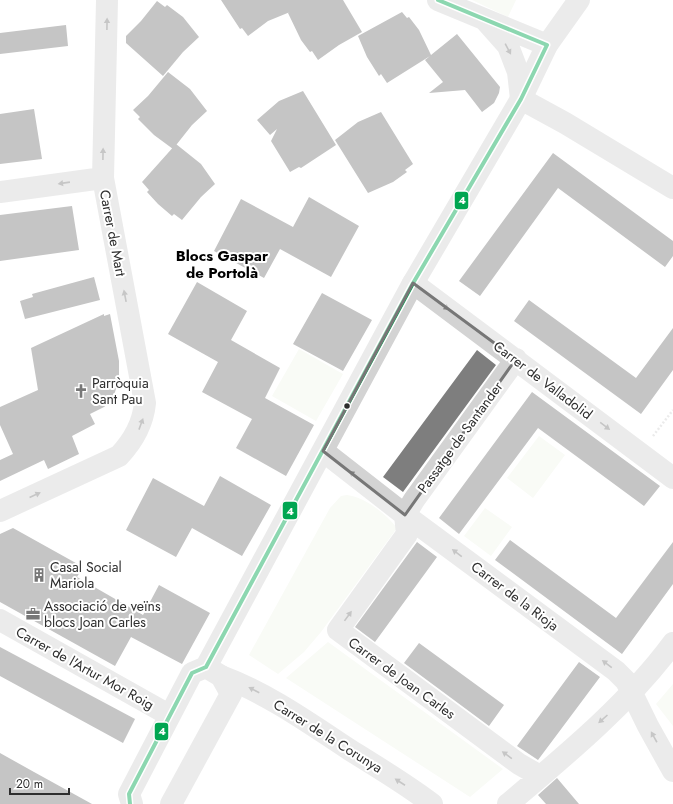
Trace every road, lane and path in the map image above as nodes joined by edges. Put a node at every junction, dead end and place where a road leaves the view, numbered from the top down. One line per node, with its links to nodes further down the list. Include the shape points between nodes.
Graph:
1 (107, 0): 7 (street, Carrer de Mart, one-way to 1)
2 (438, 0): 4 (street)
3 (579, 0): 5 (street)
4 (484, 19): 5 (street); 6 (street, one-way to 6, via 508,46 518,72)
5 (547, 45): 6 (street)
6 (521, 99): 8 (street); 10 (street)
7 (103, 178): 9 (street, one-way to 9); 16 (street, Carrer de Mart, one-way to 7, via 119,456 130,444 144,415 144,402)
8 (673, 188)
9 (0, 192)
10 (413, 283): 11 (street, Carrer de Valladolid, one-way to 11); 13 (street)
11 (516, 359): 14 (street, Carrer de Valladolid, one-way to 14); 17 (street, Passatge de Santander)
12 (673, 410): 14 (path)
13 (323, 451): 17 (street, Carrer de la Rioja, one-way to 13); 20 (street)
14 (641, 453): 15 (street, Carrer de Valladolid)
15 (673, 478)
16 (0, 511)
17 (405, 515): 21 (street, Carrer de la Rioja, one-way to 17, via 626,681 616,671); 24 (street, Carrer de Joan Carles, one-way to 17, via 519,764 339,631 407,534)
18 (0, 620): 22 (street, Carrer de l'Artur Mor Roig)
19 (673, 643): 21 (street)
20 (214, 671): 22 (street, via 192,674); 26 (street, via 231,694); 27 (street, Carrer de la Corunya, one-way to 20, via 263,695)
21 (632, 693): 23 (street, Carrer de la Rioja, one-way to 21); 24 (street, one-way to 24)
22 (169, 715): 25 (street, via 129,794)
23 (673, 771)
24 (540, 776): 28 (street)
25 (131, 803)
26 (170, 804)
27 (432, 804)
28 (508, 804)

